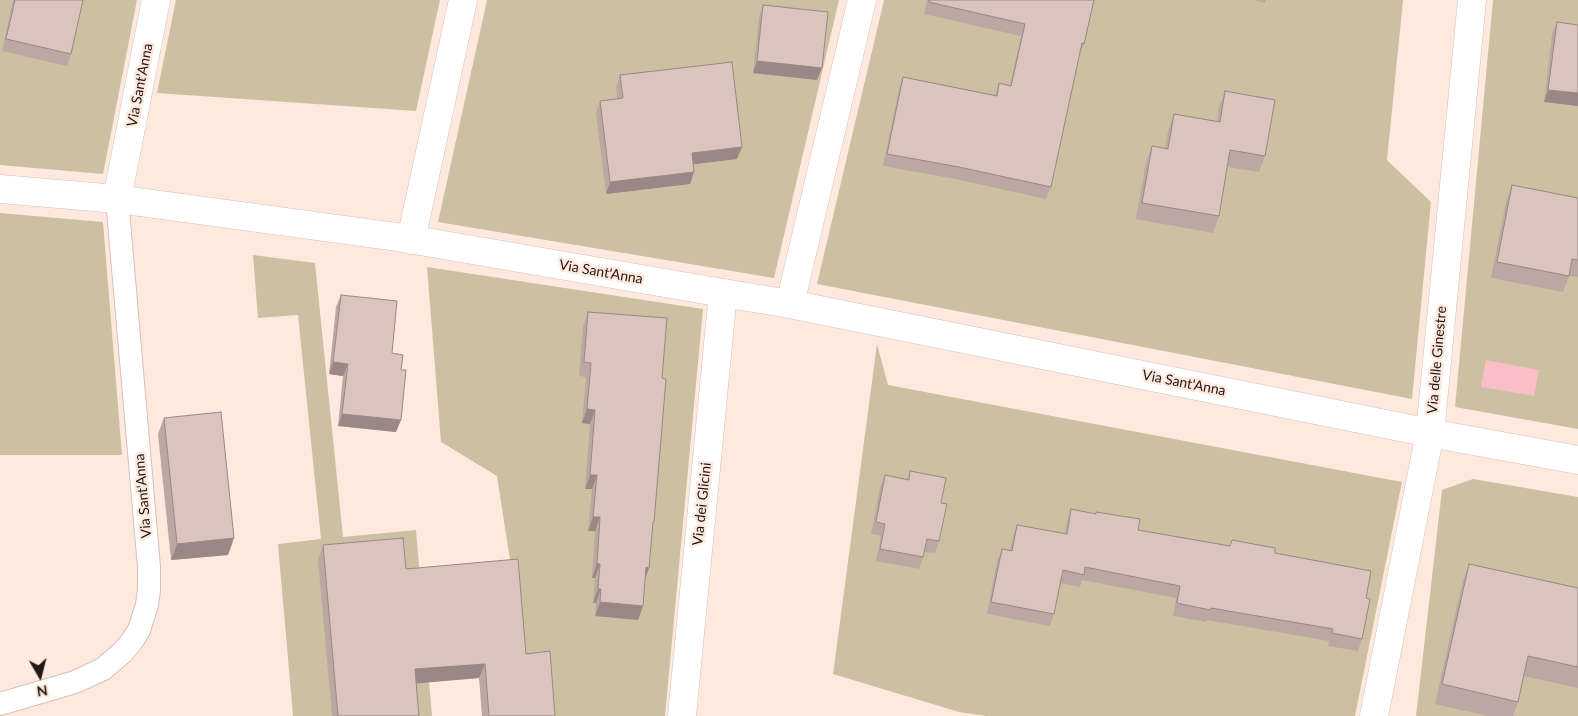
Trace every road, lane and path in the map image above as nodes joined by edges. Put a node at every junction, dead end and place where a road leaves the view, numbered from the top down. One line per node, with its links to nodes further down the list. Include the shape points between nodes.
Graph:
1 (156, 0): 6 (street, Via Sant'Anna)
2 (463, 0): 7 (street)
3 (862, 0): 9 (street)
4 (1472, 0): 10 (street, Via delle Ginestre)
5 (0, 189): 6 (street, Via Sant'Anna)
6 (117, 199): 7 (street, Via Sant'Anna); 12 (lane, Via Sant'Anna, via 149,567 147,605 132,642 102,669 75,682)
7 (411, 240): 8 (street, Via Sant'Anna)
8 (724, 293): 9 (street, Via Sant'Anna); 13 (street, Via dei Glicini)
9 (790, 304): 10 (street, Via Sant'Anna)
10 (1430, 434): 11 (street, Via Sant'Anna); 14 (street, Via delle Ginestre)
11 (1578, 460)
12 (0, 704)
13 (682, 716)
14 (1374, 716)

